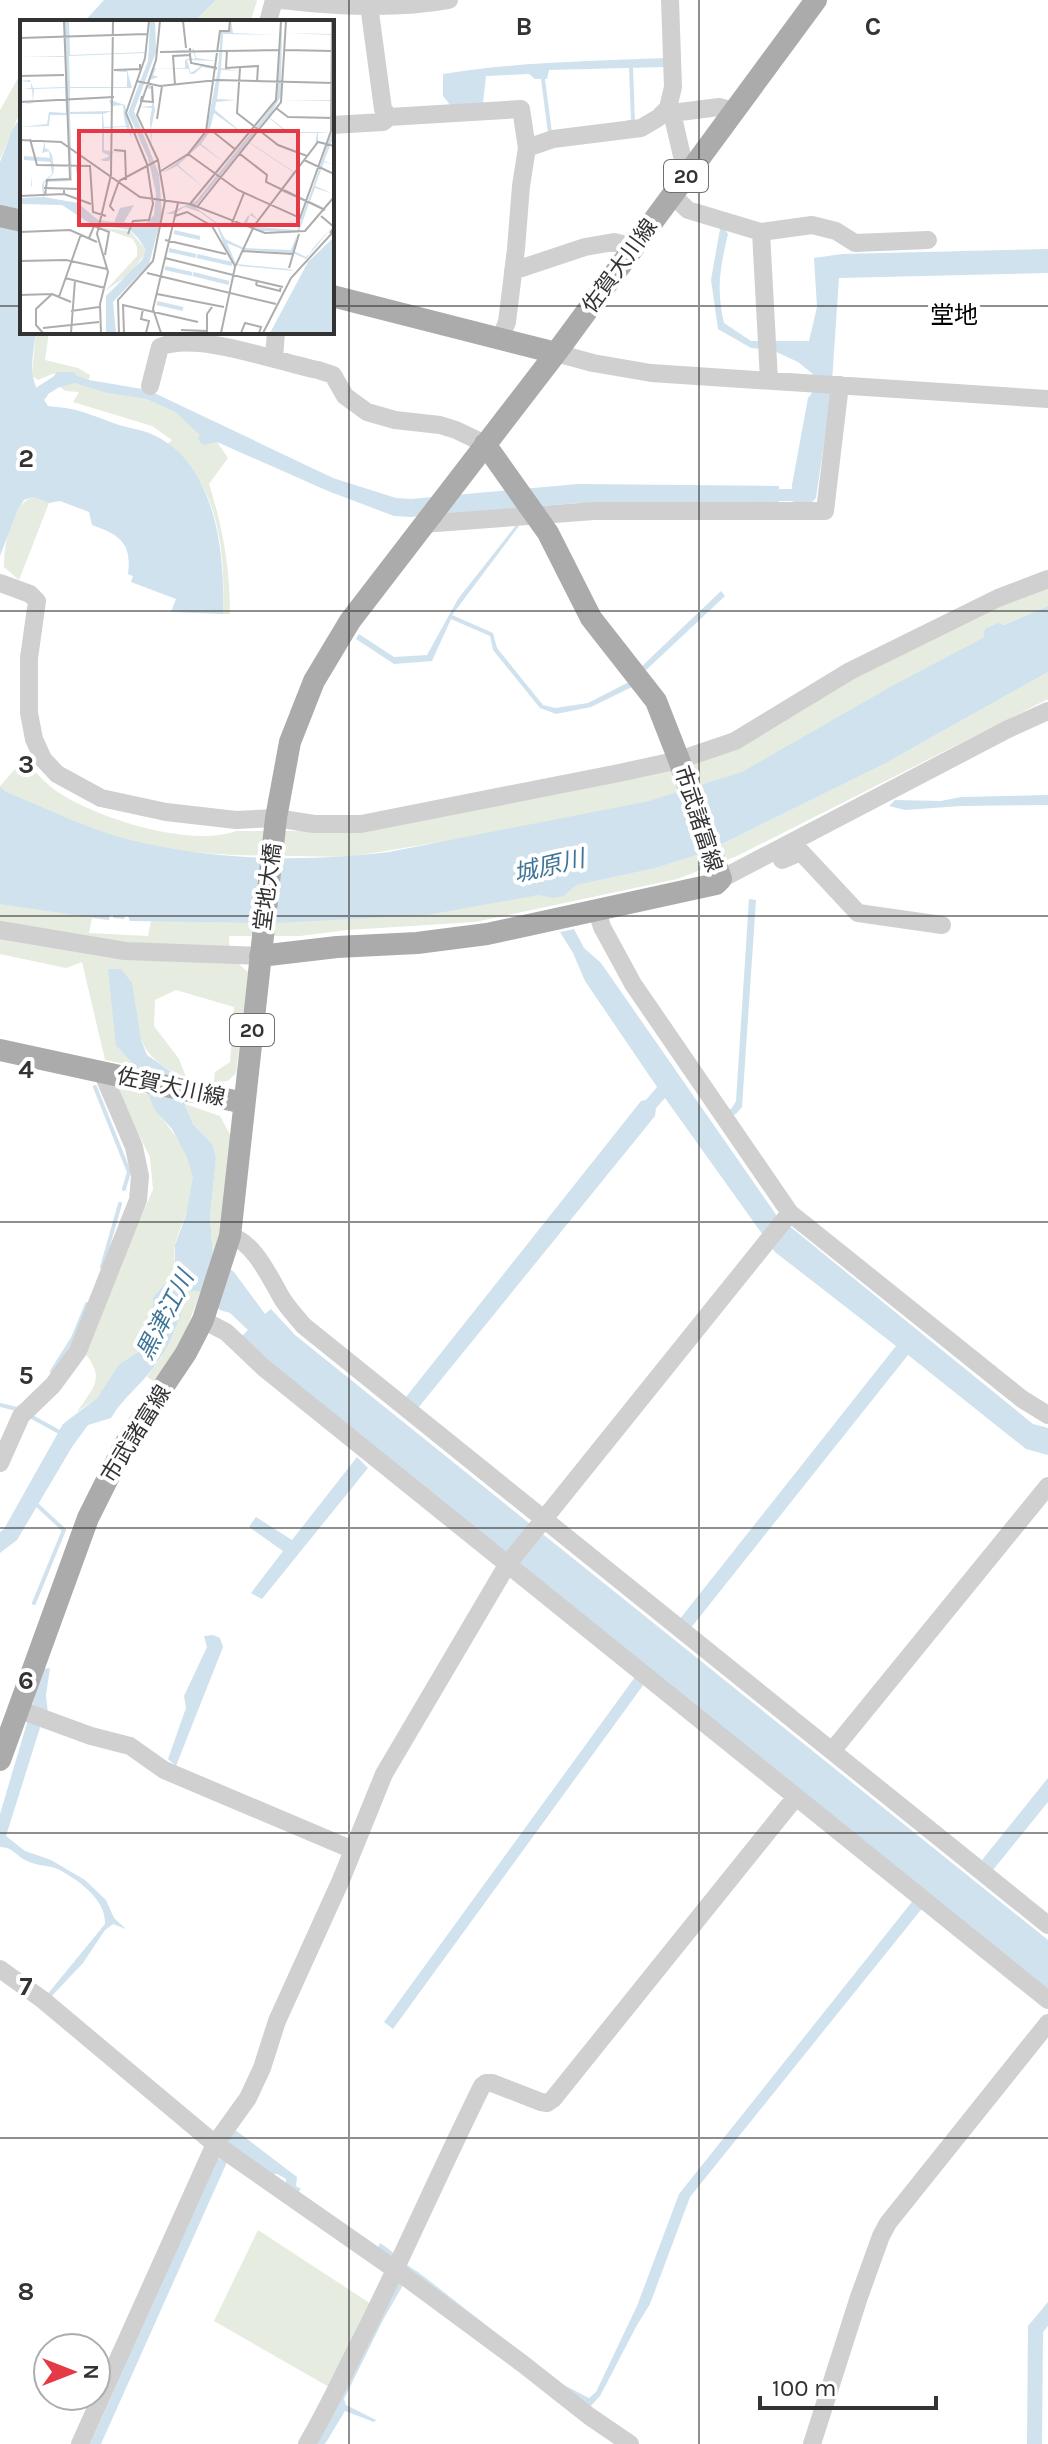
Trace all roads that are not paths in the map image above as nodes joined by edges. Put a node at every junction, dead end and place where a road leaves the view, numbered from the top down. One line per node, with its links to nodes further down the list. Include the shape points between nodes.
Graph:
1 (274, 0): 8 (street)
2 (281, 0): 6 (street)
3 (449, 0): 7 (street)
4 (670, 0): 9 (street)
5 (816, 0): 10 (main road, 佐賀大川線 / 20)
6 (322, 2): 7 (street)
7 (369, 5): 11 (street, via 383,109)
8 (269, 20)
9 (670, 110): 10 (street); 13 (street, via 641,128 553,139); 14 (street, via 682,156)
10 (734, 111): 14 (main road, 佐賀大川線 / 20)
11 (389, 117): 12 (street, via 383,122); 13 (street, via 521,109)
12 (334, 125)
13 (527, 148): 21 (street)
14 (693, 168): 15 (main road, 佐賀大川線 / 20)
15 (672, 195): 18 (street, via 688,210); 20 (main road, 佐賀大川線 / 20)
16 (0, 216): 17 (main road)
17 (20, 221)
18 (761, 232): 19 (street, via 812,225 855,243); 28 (street)
19 (928, 240)
20 (635, 247): 21 (street, via 614,242 585,247); 26 (main road, 佐賀大川線 / 20)
21 (513, 271): 25 (street)
22 (334, 296): 25 (main road)
23 (276, 334): 27 (street)
24 (181, 336): 27 (street); 30 (street, via 160,347)
25 (501, 337): 26 (main road)
26 (556, 353): 28 (street, via 651,373); 32 (main road, 佐賀大川線 / 20)
27 (274, 358): 32 (street, via 333,375 345,396 367,412 440,425)
28 (769, 380): 29 (street)
29 (837, 385): 31 (street); 33 (street, via 825,511)
30 (150, 386)
31 (1048, 399)
32 (485, 444): 33 (main road, 市武諸富線); 34 (main road, 佐賀大川線 / 20)
33 (534, 515): 34 (street); 38 (main road, 市武諸富線, via 591,618 656,701)
34 (424, 522): 39 (main road, 20, via 350,621 314,681 290,742)
35 (1048, 579): 38 (street, via 850,671 735,741)
36 (0, 583): 39 (street, via 37,601 29,713 43,759 57,774 121,804 236,820)
37 (1048, 711): 40 (street)
38 (679, 760): 39 (street, via 361,824); 41 (main road, 市武諸富線)
39 (276, 818): 45 (main road, 堂地大橋 / 20)
40 (751, 863): 41 (street); 43 (street, via 781,861 801,852 858,913)
41 (720, 876): 42 (main road, 市武諸富線, via 716,884)
42 (597, 911): 45 (main road, 市武諸富線, via 431,942); 49 (street, via 633,984)
43 (942, 925)
44 (0, 930): 45 (street, via 125,951)
45 (260, 956): 48 (main road, 佐賀大川線 / 20)
46 (0, 1050): 47 (main road, 佐賀大川線)
47 (108, 1073): 48 (main road, 佐賀大川線); 53 (street, via 134,1147 138,1200 78,1351 21,1416)
48 (244, 1103): 50 (main road, 市武諸富線)
49 (789, 1216): 52 (street); 55 (street)
50 (228, 1242): 51 (main road, 市武諸富線); 55 (street, via 240,1238 304,1326)
51 (205, 1313): 56 (street, via 264,1368); 57 (main road, 市武諸富線, via 186,1353 125,1444 88,1518)
52 (1048, 1415)
53 (0, 1463)
54 (1048, 1486): 58 (street)
55 (541, 1522): 56 (street); 58 (street)
56 (508, 1564): 60 (street); 61 (street, via 384,1774)
57 (32, 1714): 59 (main road, 市武諸富線); 61 (street, via 130,1746 164,1770)
58 (832, 1751): 62 (street)
59 (0, 1760)
60 (795, 1798): 64 (street); 67 (street, via 553,2099 541,2102 492,2083 482,2086 438,2175)
61 (353, 1850): 66 (street, via 248,2098)
62 (1048, 1925)
63 (0, 1969): 66 (street)
64 (1048, 2000)
65 (1048, 2023): 71 (street, via 888,2223)
66 (215, 2144): 67 (street); 68 (street)
67 (402, 2271): 69 (street); 70 (street)
68 (80, 2444)
69 (307, 2444)
70 (630, 2444)
71 (812, 2444)

